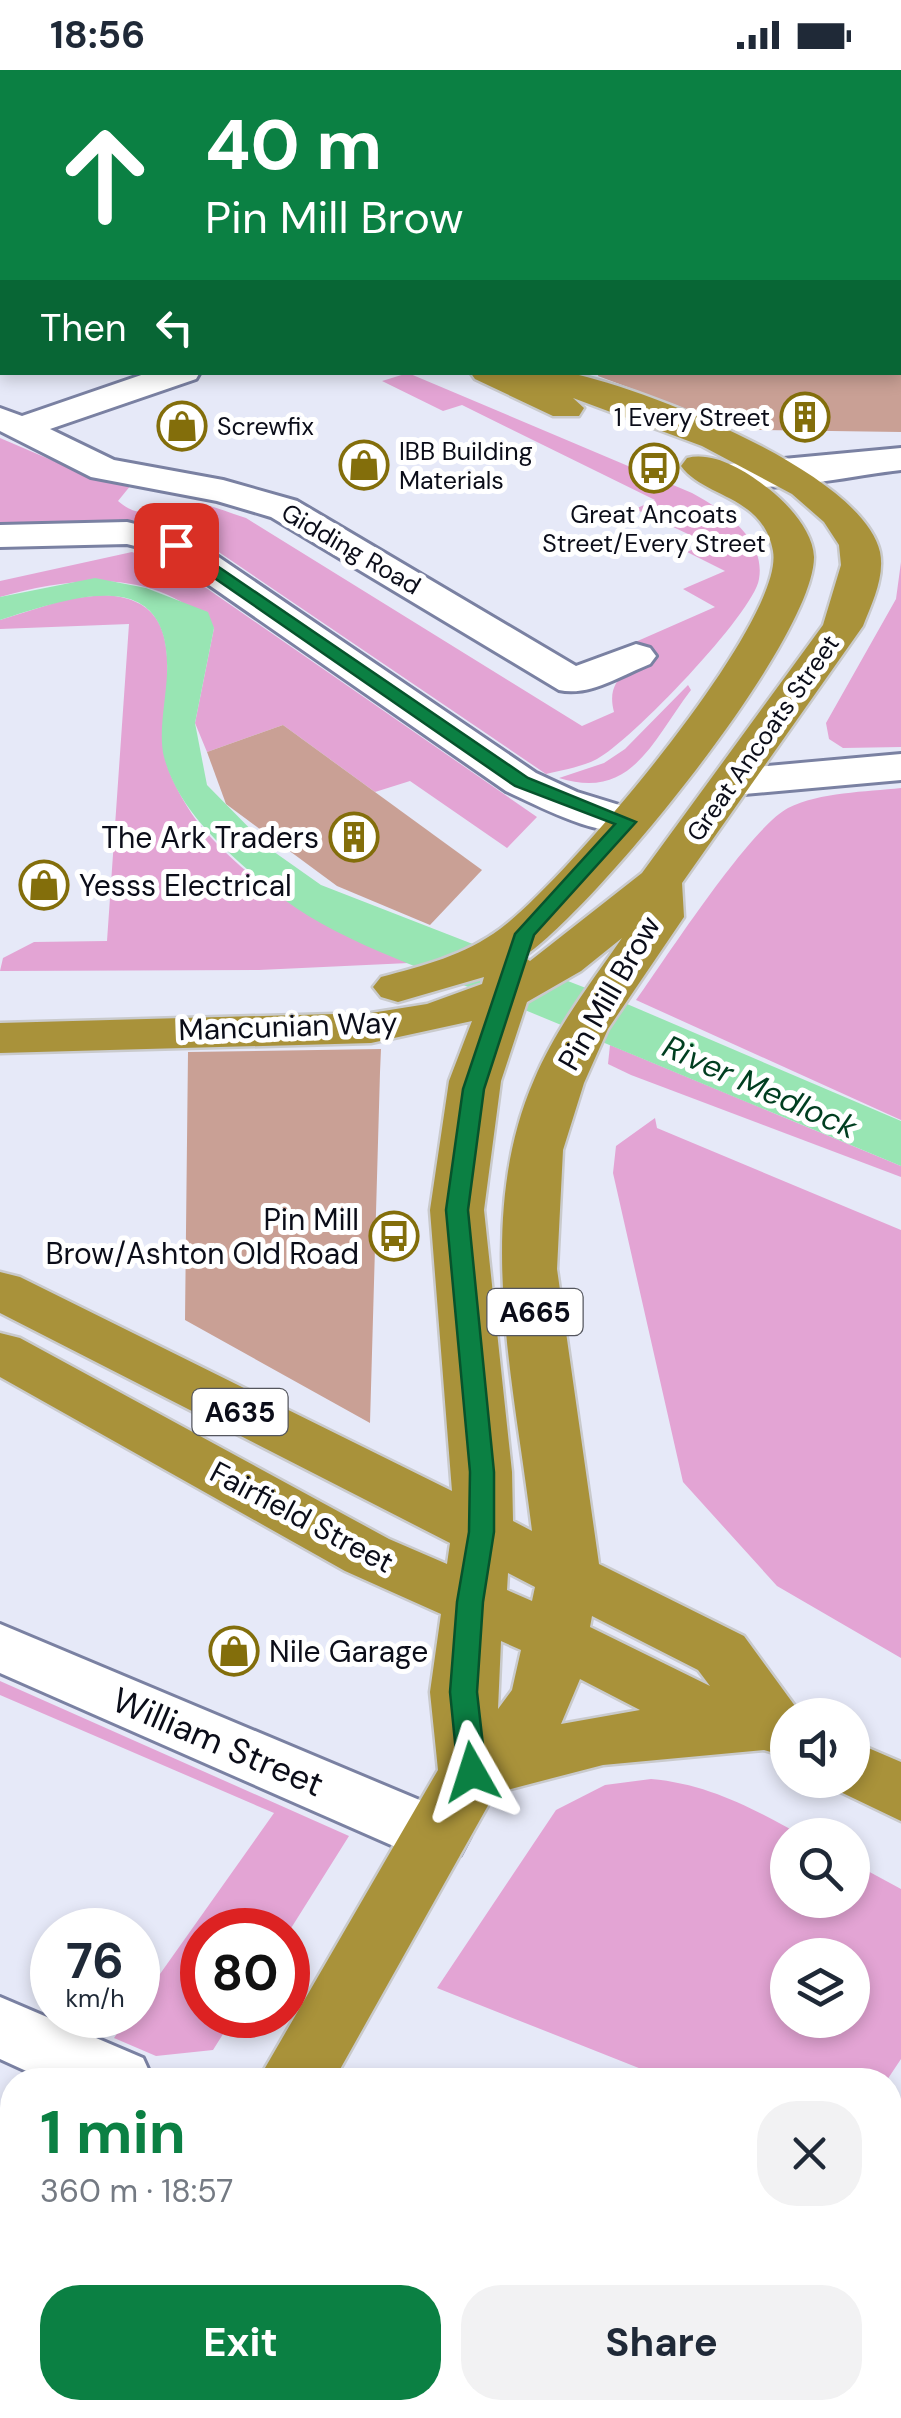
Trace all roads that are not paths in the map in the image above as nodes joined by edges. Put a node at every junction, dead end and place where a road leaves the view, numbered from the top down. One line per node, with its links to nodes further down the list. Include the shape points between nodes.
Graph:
1 (174, 375): 4 (street)
2 (495, 375): 6 (highway, Great Ancoats Street / A665)
3 (540, 375): 6 (highway, Great Ancoats Street / A665)
4 (10, 423): 11 (street, Gidding Road, via 104,469 284,510 584,688)
5 (901, 448): 8 (street)
6 (728, 461): 8 (highway, Great Ancoats Street / A665); 8 (street)
7 (901, 462): 8 (street); 9 (street, via 864,482)
8 (783, 477): 9 (highway, Great Ancoats Street / A665); 14 (highway, Great Ancoats Street / A665, via 793,575 746,665)
9 (843, 516): 13 (highway, Great Ancoats Street / A665, via 860,548 857,591 843,626)
10 (0, 536): 14 (street, via 127,532 176,545 521,782)
11 (636, 656)
12 (901, 768): 13 (street)
13 (734, 782): 15 (highway, Great Ancoats Street / A665)
14 (627, 822): 16 (highway, A665)
15 (659, 883): 17 (highway, Pin Mill Brow / A665); 25 (highway, Pin Mill Brow / A665, via 660,917 583,1029 537,1150 529,1269)
16 (511, 958): 17 (highway, Mancunian Way / A665, via 543,977); 19 (highway, Mancunian Way / A665, via 437,1017); 21 (highway, A665)
17 (564, 961)
18 (0, 1002): 19 (highway, Mancunian Way, via 334,994)
19 (380, 1008): 20 (highway, Mancunian Way); 21 (highway)
20 (0, 1038)
21 (475, 1081): 24 (highway, A665, via 457,1210 482,1464)
22 (0, 1290): 24 (highway, A635)
23 (0, 1352): 26 (highway, Fairfield Street / A635, via 368,1555)
24 (482, 1532): 25 (highway, A635); 26 (highway)
25 (569, 1576): 27 (highway, Pin Mill Brow / A665); 29 (highway, A635, via 721,1654)
26 (470, 1602): 27 (highway, Fairfield Street / A635); 30 (highway, via 464,1692)
27 (557, 1639): 29 (highway, A635); 30 (highway, A665, via 546,1690 532,1717)
28 (0, 1648): 33 (street, William Street)
29 (764, 1728): 30 (highway, via 603,1739)
30 (472, 1772): 33 (highway, A665)
31 (870, 1777): 32 (highway)
32 (901, 1794)
33 (437, 1836): 36 (highway, A665)
34 (0, 2028): 35 (street)
35 (91, 2068)
36 (302, 2068)

